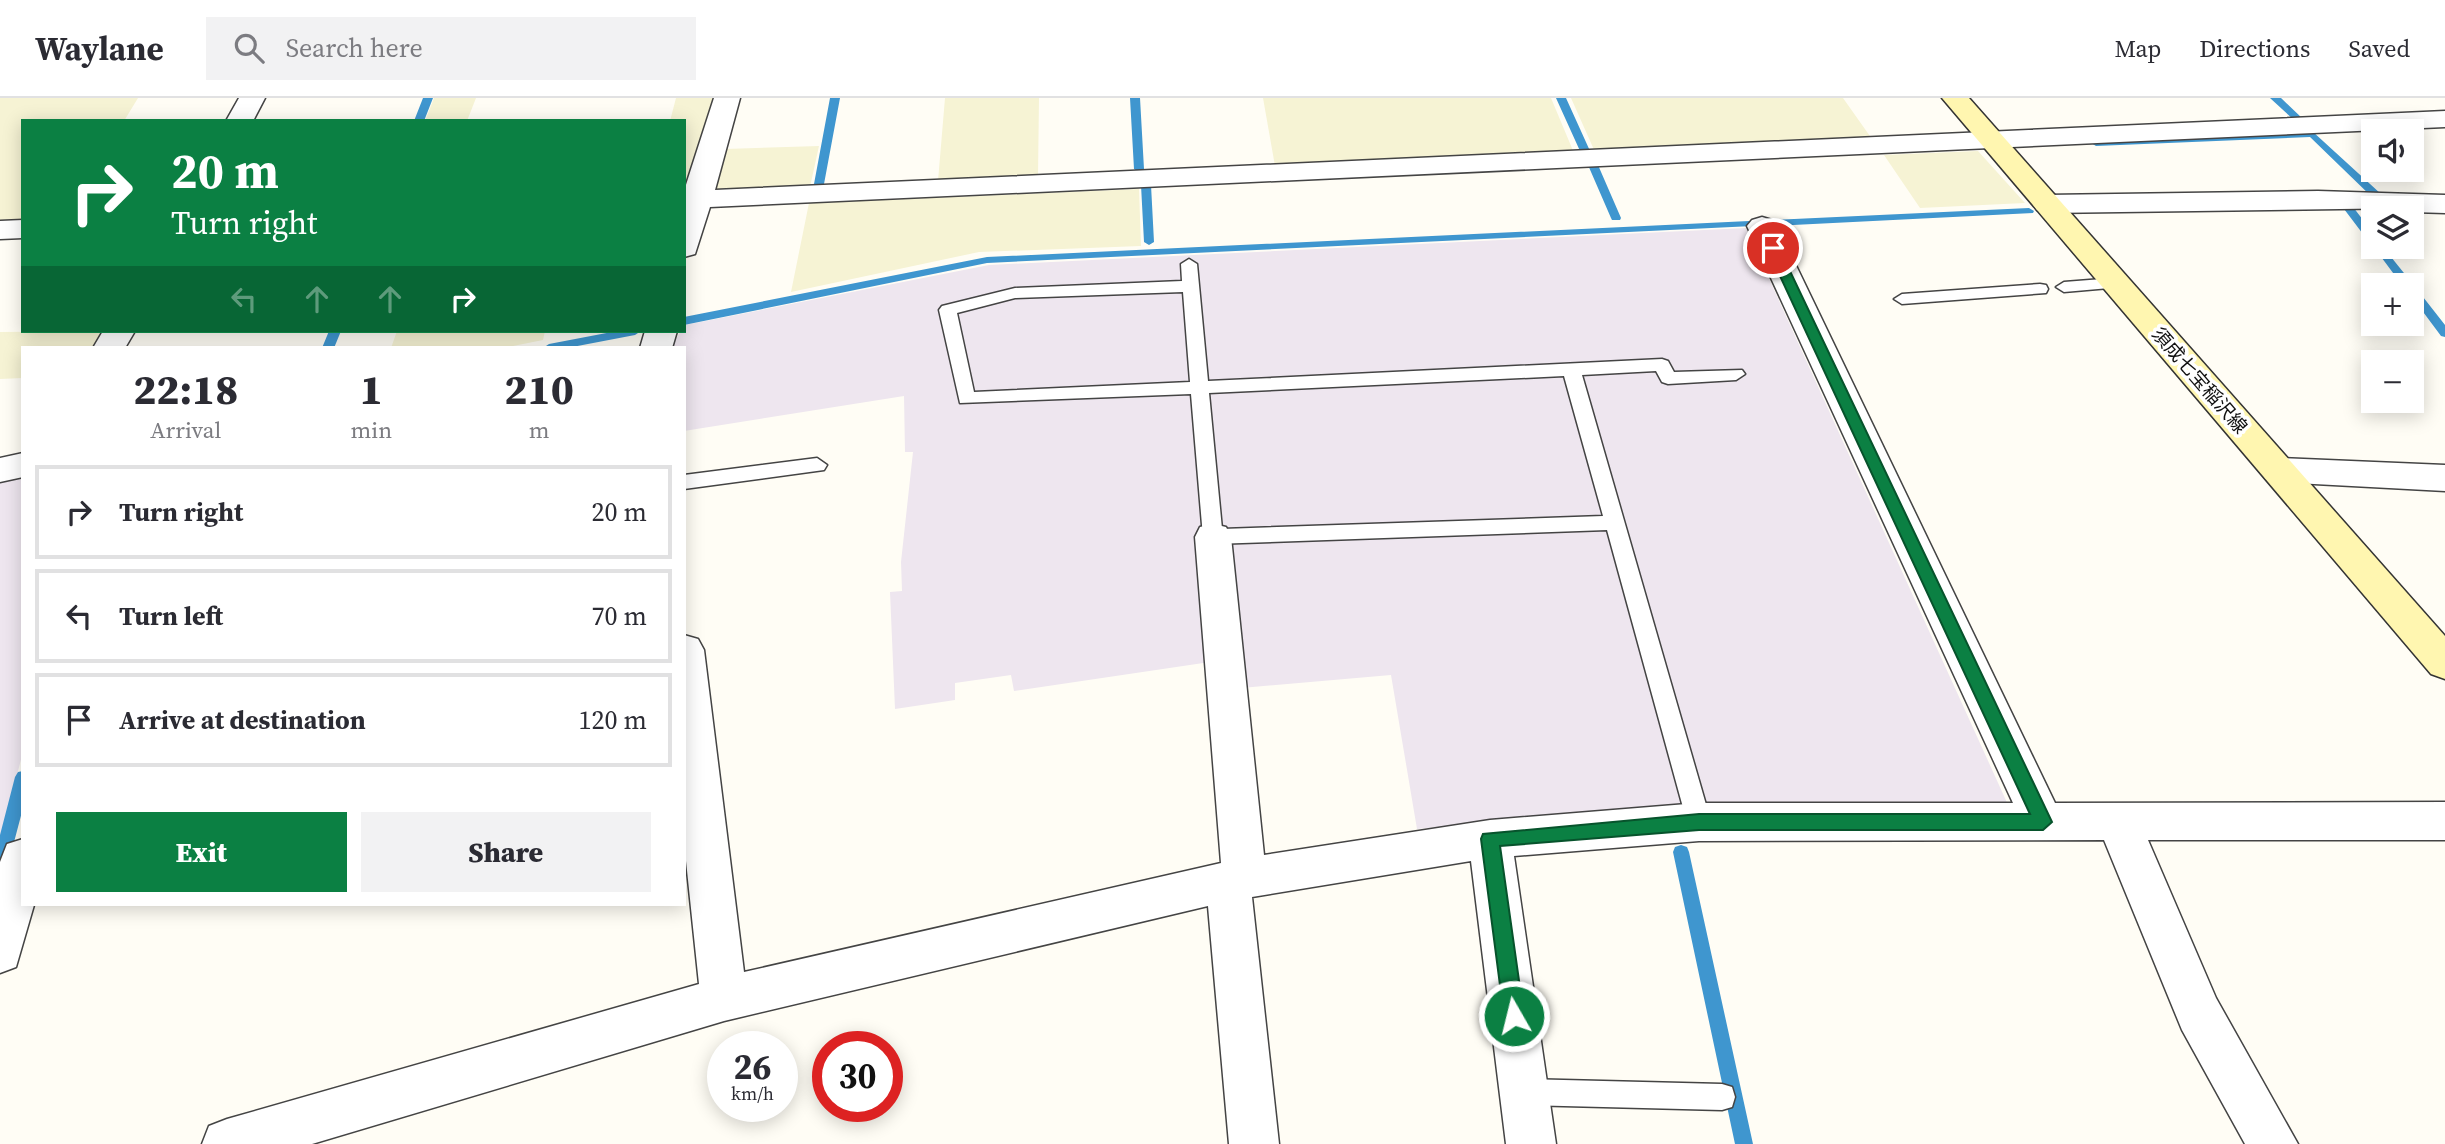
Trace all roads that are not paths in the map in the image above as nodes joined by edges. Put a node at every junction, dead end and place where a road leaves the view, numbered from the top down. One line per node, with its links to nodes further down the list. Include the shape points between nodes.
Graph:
1 (251, 98): 4 (street)
2 (727, 98): 7 (street)
3 (1955, 98): 6 (main road, 須成七宝稲沢線)
4 (240, 119)
5 (2445, 119): 6 (street)
6 (1993, 142): 7 (street); 8 (main road, 須成七宝稲沢線)
7 (691, 199): 13 (street)
8 (2047, 204): 9 (street, via 2318,200); 15 (main road, 須成七宝稲沢線)
9 (2445, 204)
10 (1762, 226): 36 (street)
11 (0, 229): 12 (street)
12 (21, 229)
13 (686, 234)
14 (1189, 264): 16 (lane)
15 (2115, 283): 17 (lane); 26 (main road, 須成七宝稲沢線)
16 (1191, 286): 22 (lane); 22 (lane, via 1015,293 948,310 966,399)
17 (2064, 287)
18 (2040, 289): 19 (lane)
19 (1902, 299)
20 (1571, 369): 21 (lane, via 1662,365 1668,378); 22 (lane); 29 (lane)
21 (1736, 374)
22 (1200, 388): 30 (lane)
23 (21, 465): 25 (street)
24 (817, 465): 28 (lane)
25 (0, 470)
26 (2278, 470): 27 (street); 31 (main road, 須成七宝稲沢線)
27 (2445, 478)
28 (686, 482)
29 (1615, 523): 30 (lane); 35 (lane)
30 (1213, 537): 39 (street)
31 (2445, 663)
32 (686, 667): 41 (street)
33 (2118, 821): 34 (street); 36 (street); 47 (street, via 2199,1014)
34 (2445, 821)
35 (1699, 822): 36 (street); 37 (street)
36 (2043, 822)
37 (1490, 839): 39 (street); 42 (street)
38 (21, 866): 40 (street)
39 (1236, 880): 41 (street); 45 (street)
40 (0, 952)
41 (724, 999): 44 (street)
42 (1524, 1092): 43 (lane); 46 (street)
43 (1722, 1097)
44 (227, 1144)
45 (1254, 1144)
46 (1531, 1144)
47 (2273, 1144)

